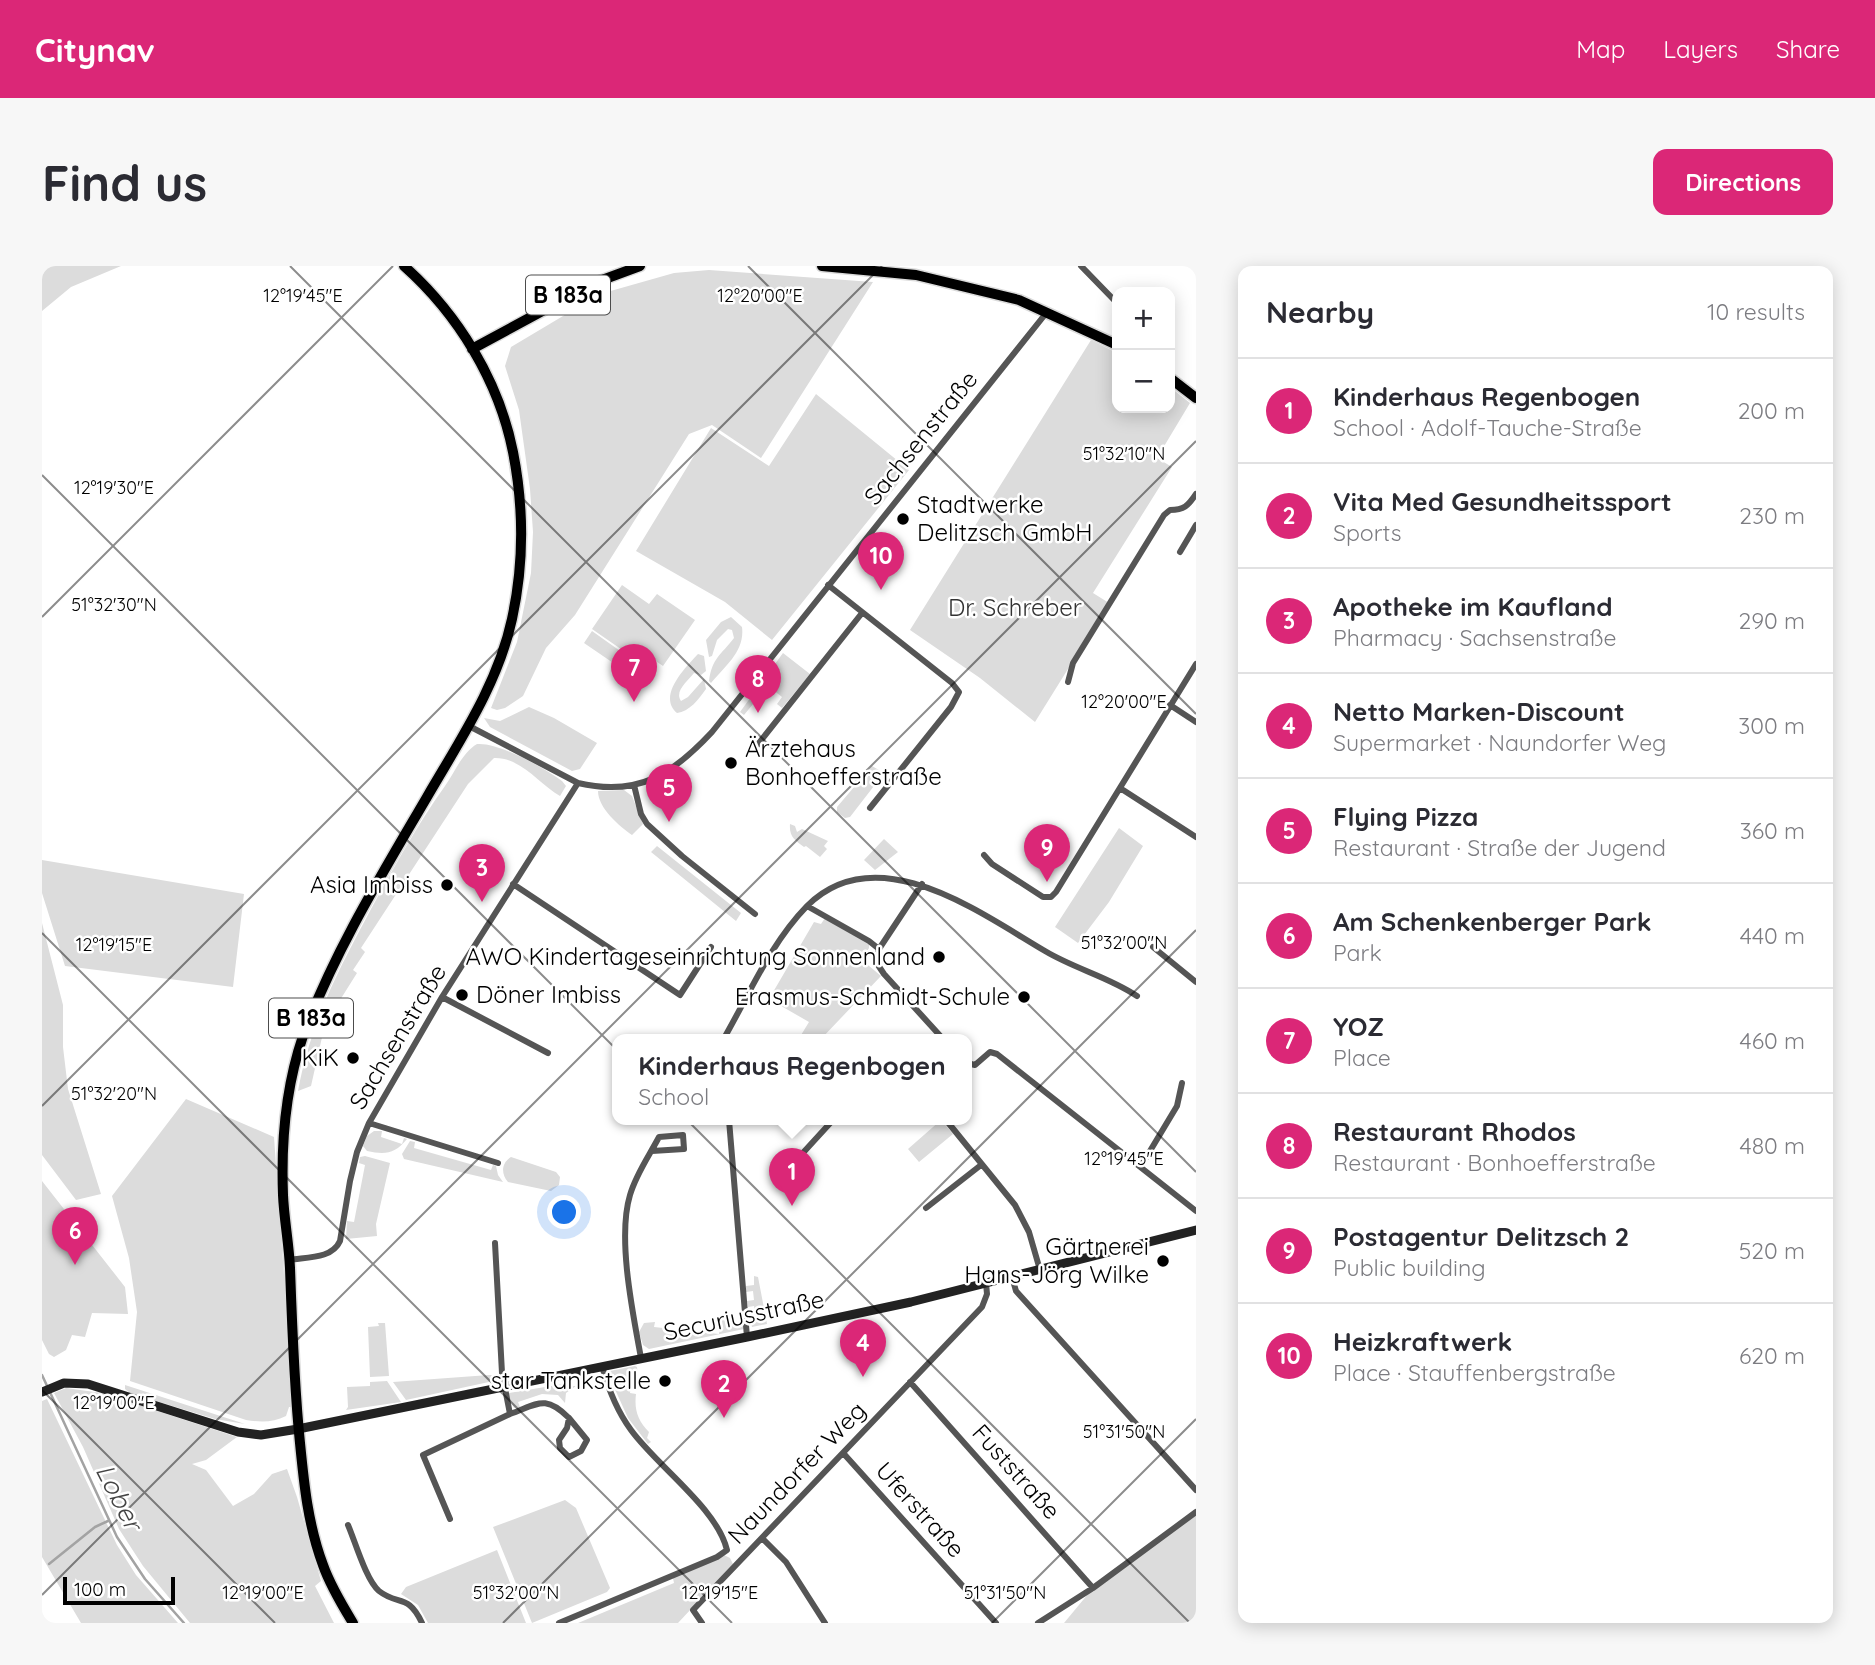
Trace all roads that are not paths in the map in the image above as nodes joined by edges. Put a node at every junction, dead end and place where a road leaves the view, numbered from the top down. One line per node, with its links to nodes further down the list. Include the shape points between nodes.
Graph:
1 (404, 266): 9 (main road)
2 (640, 266): 5 (main road, B 183a)
3 (822, 266): 7 (main road, via 916,275 1019,300)
4 (1081, 266): 6 (street)
5 (616, 269): 9 (main road, B 183a)
6 (1112, 298)
7 (1047, 312): 8 (main road); 15 (street, Sachsenstraße)
8 (1112, 343)
9 (472, 349): 21 (main road, B 183a, via 499,403 510,440 521,548 512,621 488,690)
10 (1175, 382): 11 (main road)
11 (1196, 398)
12 (1196, 495): 18 (street, via 1189,506 1164,515 1073,663)
13 (1196, 524): 14 (street)
14 (1180, 551)
15 (828, 585): 16 (street); 24 (street, Sachsenstraße, via 688,757 664,775)
16 (862, 613): 22 (street); 26 (street, via 958,692)
17 (1196, 664): 19 (street)
18 (1068, 682)
19 (1170, 705): 20 (street); 25 (street)
20 (1196, 722)
21 (469, 726): 23 (street, Sachsenstraße); 57 (main road, B 183a, via 347,937 302,1040 284,1139)
22 (755, 748)
23 (578, 783): 24 (street, Sachsenstraße); 29 (street, Sachsenstraße)
24 (634, 785): 32 (street, via 647,824)
25 (1120, 788): 27 (street); 28 (street, via 1051,897 1043,897)
26 (870, 808)
27 (1196, 837)
28 (984, 855)
29 (513, 884): 33 (street, via 680,995); 38 (street, Sachsenstraße)
30 (922, 884): 31 (street, via 889,878 863,880 824,892); 35 (street); 37 (street)
31 (807, 906): 35 (street); 39 (street, via 778,941)
32 (755, 914)
33 (711, 947)
34 (1153, 947): 36 (street)
35 (879, 949): 40 (street, via 876,962 884,974)
36 (1196, 982)
37 (1137, 996)
38 (442, 997): 41 (street); 44 (street, Sachsenstraße)
39 (726, 1034)
40 (939, 1034)
41 (548, 1053)
42 (972, 1065): 51 (street, via 990,1052 997,1054)
43 (1182, 1083): 51 (street, via 1177,1106)
44 (369, 1123): 49 (street); 57 (street, Sachsenstraße, via 357,1152 337,1247 325,1254)
45 (729, 1125): 61 (street)
46 (828, 1125): 52 (street)
47 (950, 1125): 50 (street)
48 (652, 1151): 48 (street, via 659,1137 683,1135 684,1149); 62 (street, via 638,1174 626,1216 629,1294)
49 (498, 1163)
50 (982, 1165): 53 (street); 58 (street, via 1015,1205 1029,1231)
51 (1141, 1166): 54 (street)
52 (790, 1167)
53 (926, 1208)
54 (1196, 1211)
55 (1196, 1230): 58 (street, Securiusstraße)
56 (495, 1242): 65 (street)
57 (289, 1260): 69 (main road, B 183a)
58 (1040, 1270): 59 (street, Securiusstraße)
59 (1012, 1277): 60 (street, Securiusstraße); 71 (street, via 1016,1290)
60 (986, 1283): 61 (street, Securiusstraße); 64 (street, Naundorfer Weg, via 982,1307)
61 (747, 1337): 62 (street, Securiusstraße)
62 (641, 1358): 63 (street, Securiusstraße)
63 (602, 1366): 65 (street, Securiusstraße); 79 (street, via 623,1419 724,1535 727,1550)
64 (910, 1382): 70 (street, Naundorfer Weg); 76 (street, Fuststraße)
65 (504, 1387): 67 (street); 69 (street, Securiusstraße)
66 (42, 1392): 69 (street, Securiusstraße, via 70,1382 238,1432 261,1435)
67 (510, 1414): 68 (street, via 550,1402); 73 (street, via 423,1455)
68 (569, 1418): 68 (street, via 559,1440 569,1457 581,1451 587,1440)
69 (298, 1429): 77 (main road, B 183a, via 303,1483 323,1566)
70 (844, 1454): 75 (street, Naundorfer Weg); 82 (street, Uferstraße)
71 (1196, 1490)
72 (1196, 1513): 76 (street)
73 (450, 1519)
74 (348, 1525): 78 (street, via 373,1585 410,1605)
75 (762, 1538): 80 (street, Naundorfer Weg, via 693,1610); 81 (street, via 786,1562)
76 (1093, 1588): 83 (street)
77 (353, 1623)
78 (422, 1623)
79 (559, 1623)
80 (702, 1623)
81 (825, 1623)
82 (996, 1623)
83 (1038, 1623)

